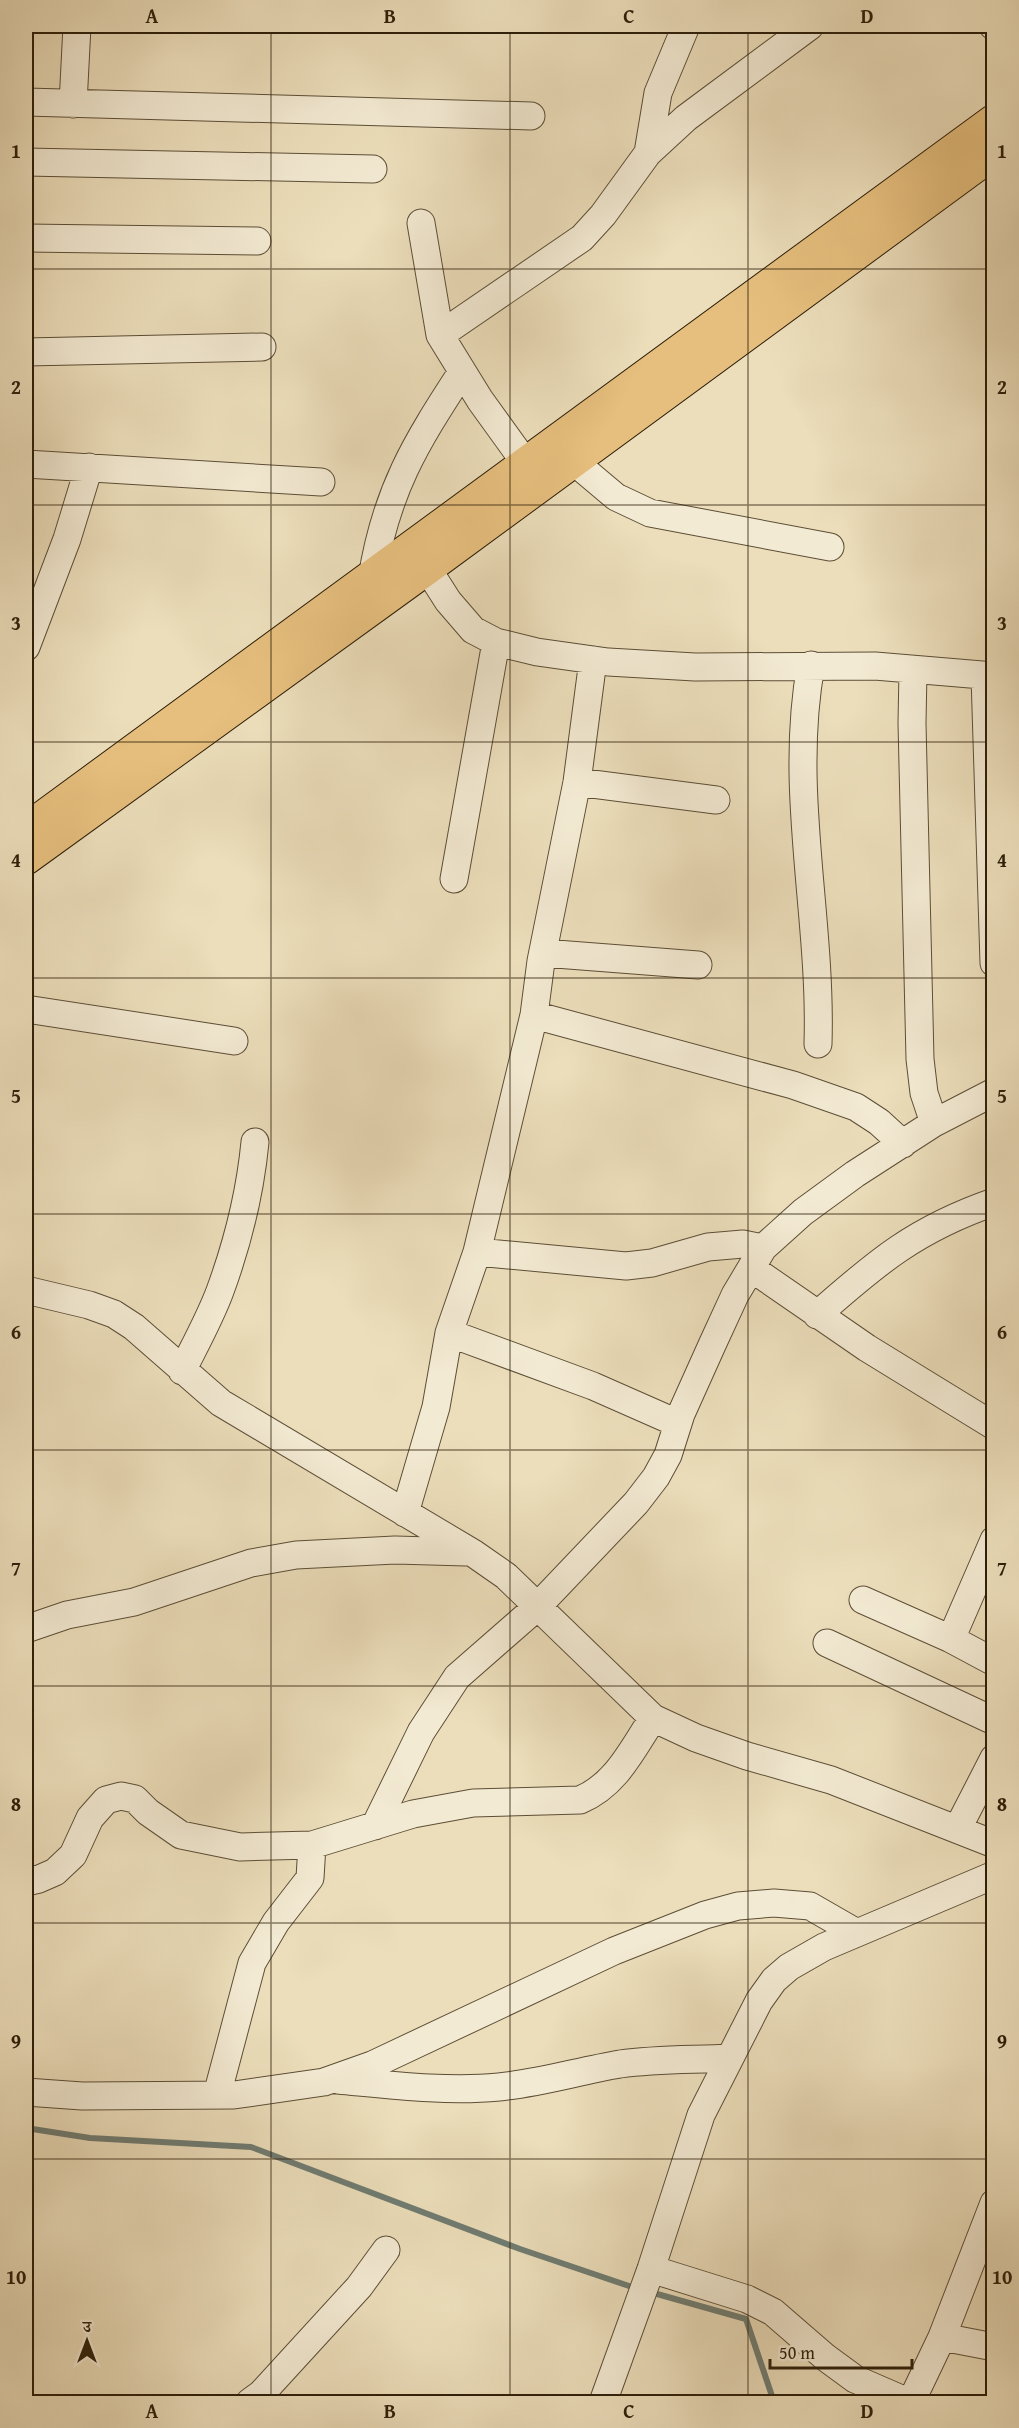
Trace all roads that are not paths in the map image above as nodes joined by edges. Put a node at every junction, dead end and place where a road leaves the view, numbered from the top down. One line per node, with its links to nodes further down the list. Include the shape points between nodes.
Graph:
1 (77, 26): 5 (street)
2 (686, 26): 9 (street, via 658,93)
3 (810, 26): 9 (street, via 686,118)
4 (26, 102): 5 (street)
5 (73, 104): 6 (street)
6 (531, 116)
7 (993, 121): 15 (main road)
8 (993, 152): 15 (main road)
9 (648, 153): 16 (street, via 582,238)
10 (26, 162): 11 (street)
11 (373, 169)
12 (421, 223): 16 (street)
13 (26, 238): 14 (street)
14 (257, 241)
15 (732, 327): 20 (main road); 23 (main road)
16 (440, 335): 19 (street)
17 (262, 347): 18 (street)
18 (26, 352)
19 (462, 372): 23 (street); 27 (street, via 396,483 381,529)
20 (572, 460): 23 (main road); 25 (street, via 616,497 650,513)
21 (26, 464): 22 (street)
22 (89, 467): 24 (street); 29 (street, via 67,540)
23 (534, 474): 26 (main road); 27 (main road)
24 (321, 482)
25 (830, 547)
26 (427, 568): 28 (street, via 448,602 473,630); 37 (main road)
27 (372, 578): 36 (main road)
28 (496, 642): 30 (street); 38 (street)
29 (26, 646)
30 (593, 660): 31 (street, via 695,667); 34 (street)
31 (811, 665): 32 (street); 45 (street, via 803,709 803,782 819,979)
32 (913, 671): 33 (street); 47 (street, via 920,1059 924,1093)
33 (989, 676): 40 (street)
34 (577, 782): 35 (street); 39 (street)
35 (716, 800)
36 (26, 830)
37 (26, 858)
38 (454, 879)
39 (543, 953): 41 (street); 43 (street)
40 (993, 963)
41 (698, 965)
42 (26, 1009): 44 (street)
43 (534, 1015): 49 (street, via 793,1084 856,1107); 51 (street)
44 (234, 1041)
45 (818, 1044)
46 (987, 1101): 47 (street)
47 (934, 1123): 49 (street)
48 (255, 1142): 56 (street, via 250,1187 236,1243 219,1293)
49 (903, 1144): 52 (street, via 830,1192)
50 (993, 1202): 54 (street, via 914,1237 873,1265)
51 (477, 1252): 52 (street, via 626,1266 708,1247 743,1244); 55 (street)
52 (757, 1258): 54 (street); 57 (street)
53 (26, 1290): 56 (street, via 114,1314)
54 (817, 1315): 58 (street)
55 (449, 1333): 57 (street, via 593,1386); 59 (street, via 436,1407)
56 (182, 1371): 59 (street, via 221,1403)
57 (677, 1423): 63 (street, via 668,1455 656,1477)
58 (993, 1426)
59 (405, 1514): 61 (street)
60 (993, 1540): 65 (street)
61 (473, 1553): 63 (street, via 506,1576); 64 (street, via 395,1550 296,1555 251,1563 134,1602 67,1615)
62 (863, 1600): 65 (street)
63 (537, 1607): 68 (street); 71 (street, via 457,1677 421,1732)
64 (26, 1629)
65 (951, 1639): 67 (street)
66 (826, 1643): 69 (street)
67 (993, 1662)
68 (652, 1718): 71 (street, via 610,1782 580,1800 473,1803 413,1814); 72 (street, via 696,1738 831,1780)
69 (993, 1721)
70 (993, 1758): 72 (street)
71 (375, 1826): 74 (street)
72 (958, 1828): 73 (street)
73 (993, 1844)
74 (312, 1845): 76 (street, via 240,1846 181,1835 135,1799 121,1796 106,1800 90,1818 73,1855 55,1872); 81 (street, via 310,1878 276,1922 252,1963)
75 (993, 1875): 77 (street)
76 (26, 1882)
77 (857, 1933): 78 (street, via 824,1947 774,1980); 79 (street, via 810,1906 738,1906 705,1915 614,1951 382,2060)
78 (730, 2058): 79 (street, via 669,2058 496,2087 413,2087); 84 (street, via 700,2115)
79 (331, 2079): 81 (street)
80 (26, 2092): 81 (street, via 82,2096)
81 (217, 2095)
82 (993, 2203): 85 (street)
83 (386, 2250): 87 (street, via 359,2287)
84 (648, 2275): 88 (street); 89 (street, via 747,2299 773,2312 855,2379)
85 (942, 2337): 86 (street); 89 (street)
86 (993, 2347)
87 (250, 2403)
88 (603, 2403)
89 (909, 2403)

